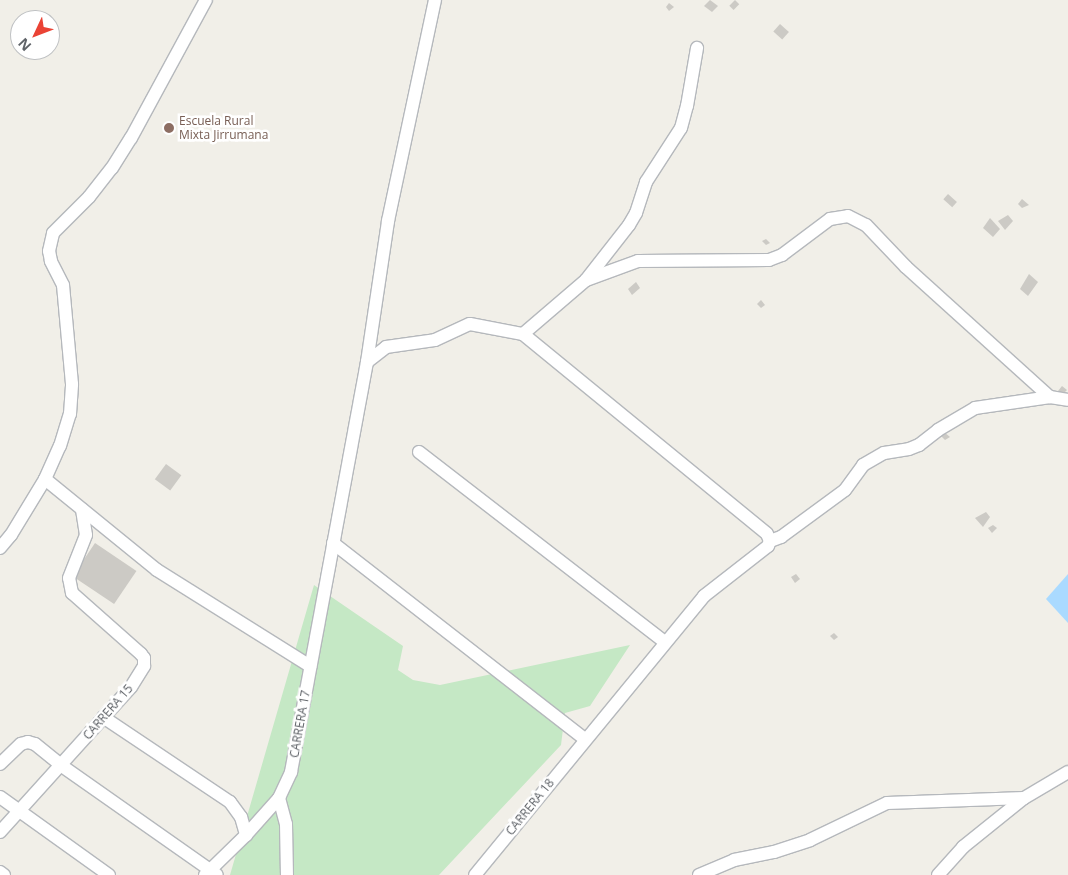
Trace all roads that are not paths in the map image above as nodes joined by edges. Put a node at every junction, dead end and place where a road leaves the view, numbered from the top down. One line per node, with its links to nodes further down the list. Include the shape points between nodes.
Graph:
1 (206, 0): 10 (street, via 112,168 53,233 51,261 63,285 72,397 60,446)
2 (435, 0): 6 (street, CARRERA 17, via 388,221)
3 (697, 48): 4 (street, via 681,128 646,182 629,225)
4 (586, 280): 5 (street); 7 (street, via 638,261 769,260 782,255 830,219 848,216 866,225 906,267)
5 (523, 334): 6 (street, via 470,324 435,340 386,347); 12 (street, via 767,534)
6 (367, 362): 13 (street, CARRERA 17)
7 (1050, 397): 8 (street); 12 (street, CARRERA 18, via 975,408 909,450 884,453 863,465 845,490 830,503)
8 (1068, 400)
9 (419, 452): 15 (street)
10 (45, 479): 11 (street); 14 (street)
11 (82, 508): 16 (street, via 157,570); 17 (street, CARRERA 15, via 86,535 70,578 72,593 141,654 145,662 131,687)
12 (770, 541): 15 (street, CARRERA 18, via 768,546 704,596)
13 (333, 543): 16 (street, CARRERA 17); 18 (street)
14 (0, 548)
15 (665, 642): 18 (street, CARRERA 18)
16 (310, 666): 23 (street, CARRERA 17, via 291,772)
17 (103, 717): 20 (street, CARRERA 15); 27 (street, via 230,802 241,817)
18 (585, 739): 33 (street, CARRERA 18)
19 (0, 764): 20 (street, via 13,750 28,742 36,744)
20 (62, 766): 25 (street, CARRERA 15); 29 (street)
21 (1068, 772): 24 (street)
22 (0, 797): 25 (street)
23 (279, 798): 27 (street, CARRERA 17); 32 (street, via 286,824)
24 (1024, 798): 34 (street, via 887,804 810,840 734,860); 35 (street, via 963,847)
25 (19, 813): 26 (street, CARRERA 15); 31 (street)
26 (0, 832)
27 (246, 835): 29 (street, CARRERA 17)
28 (0, 872): 30 (street)
29 (211, 874)
30 (4, 875)
31 (109, 875)
32 (287, 875)
33 (475, 875)
34 (699, 875)
35 (938, 875)

